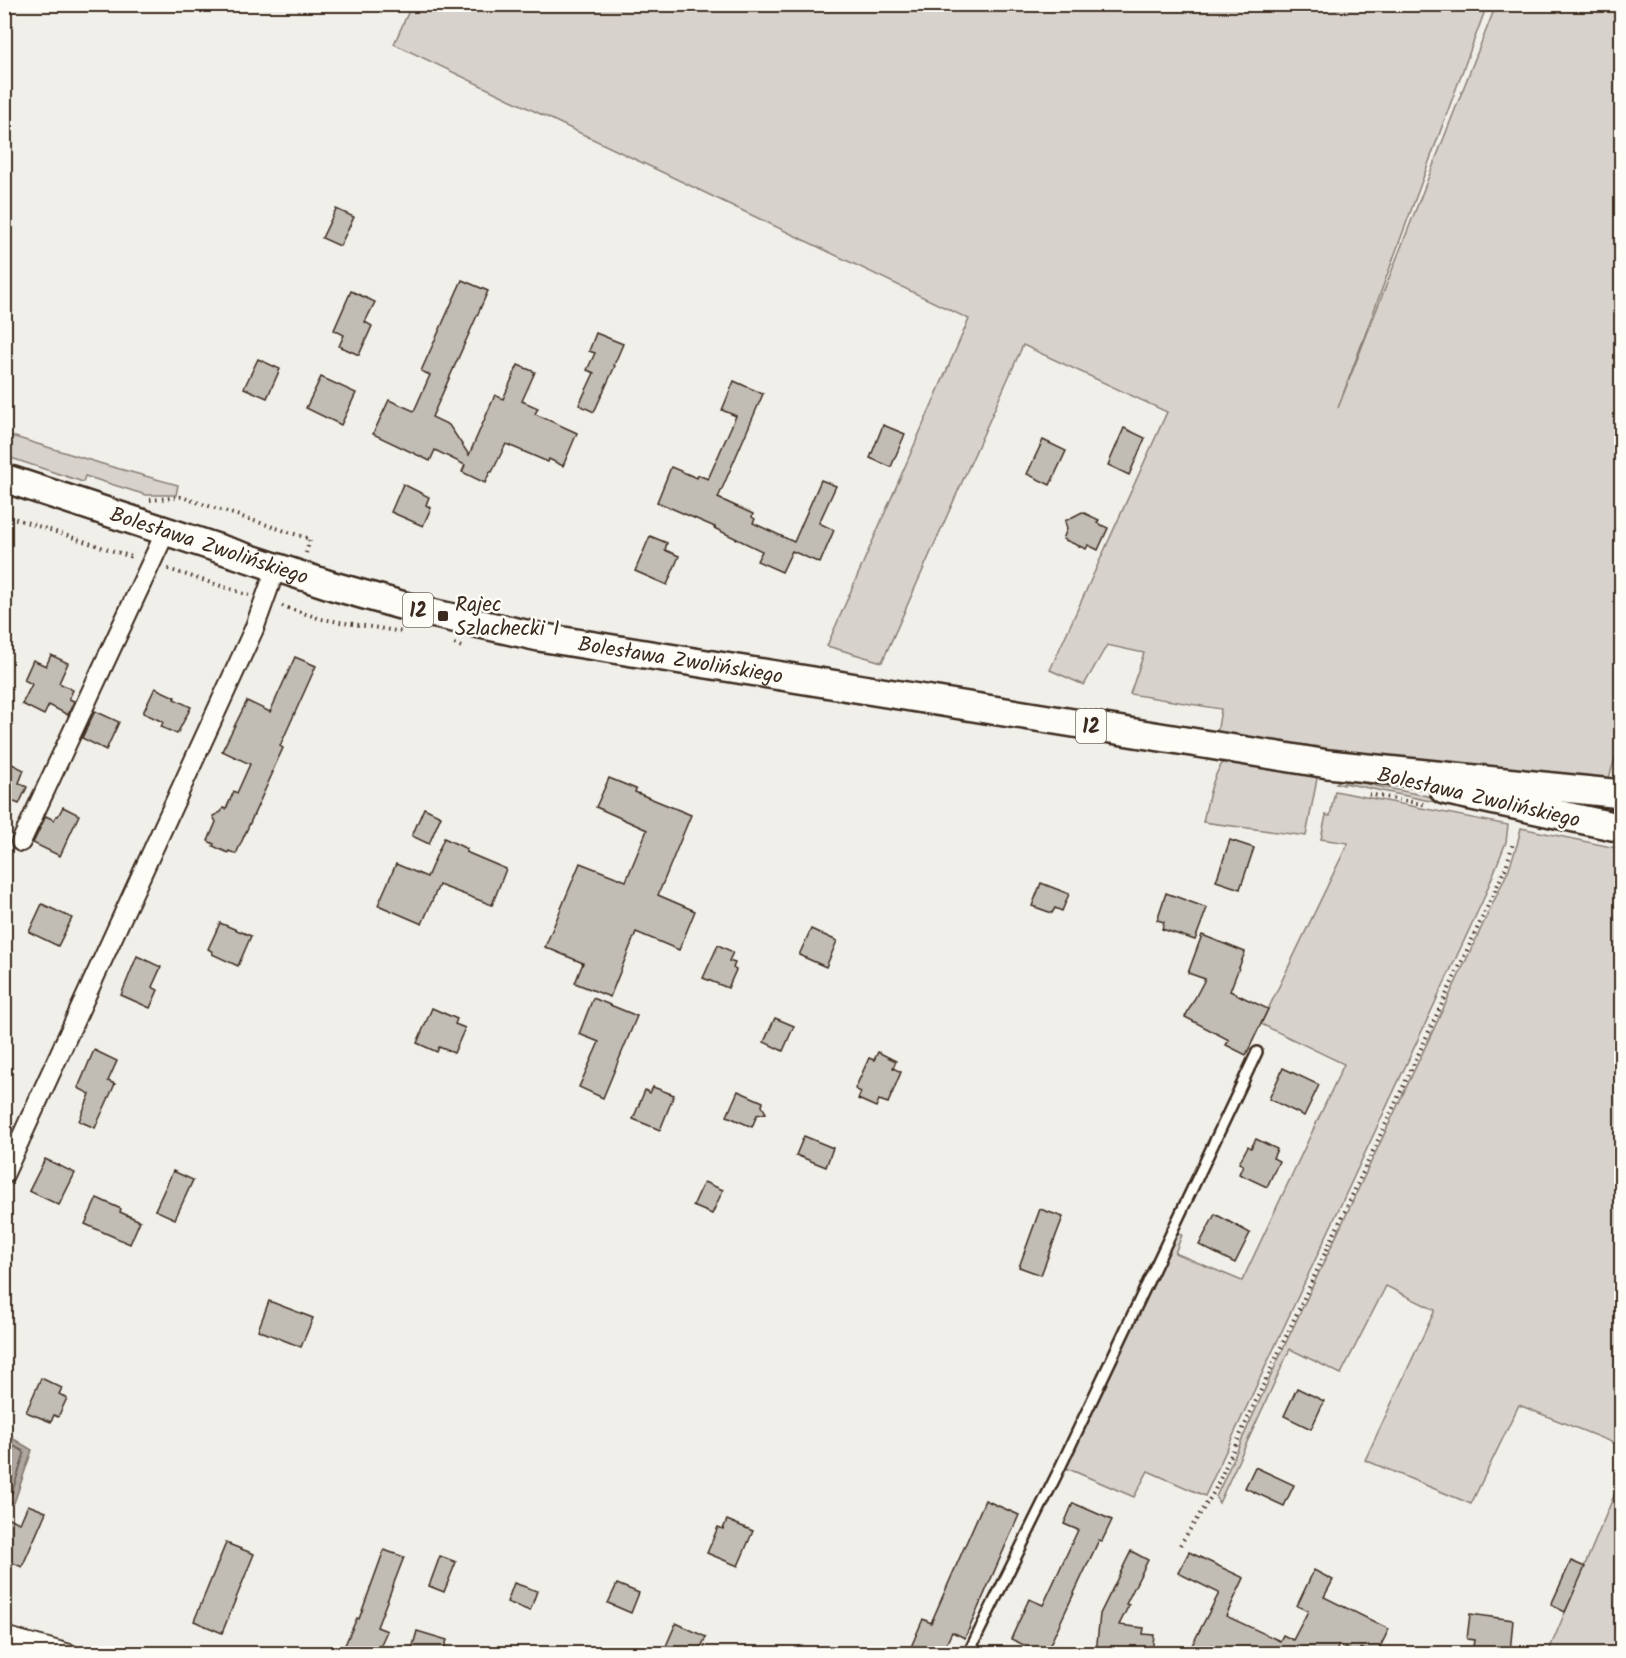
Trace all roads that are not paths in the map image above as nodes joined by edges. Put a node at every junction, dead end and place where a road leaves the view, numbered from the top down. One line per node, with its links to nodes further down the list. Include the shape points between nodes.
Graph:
1 (6, 482): 2 (main road, Bolesława Zwolińskiego / 12)
2 (166, 531): 3 (main road, Bolesława Zwolińskiego / 12); 7 (street)
3 (276, 568): 4 (main road, Bolesława Zwolińskiego / 12, via 422,611 539,637); 9 (street, via 254,629)
4 (1337, 765): 5 (main road, Bolesława Zwolińskiego / 12); 6 (main road, Bolesława Zwolińskiego / 12)
5 (1622, 795)
6 (1622, 828)
7 (21, 842)
8 (1257, 1052): 13 (lane)
9 (4, 1175)
10 (4, 1636): 11 (street)
11 (30, 1648): 12 (street)
12 (70, 1653)
13 (968, 1653)

